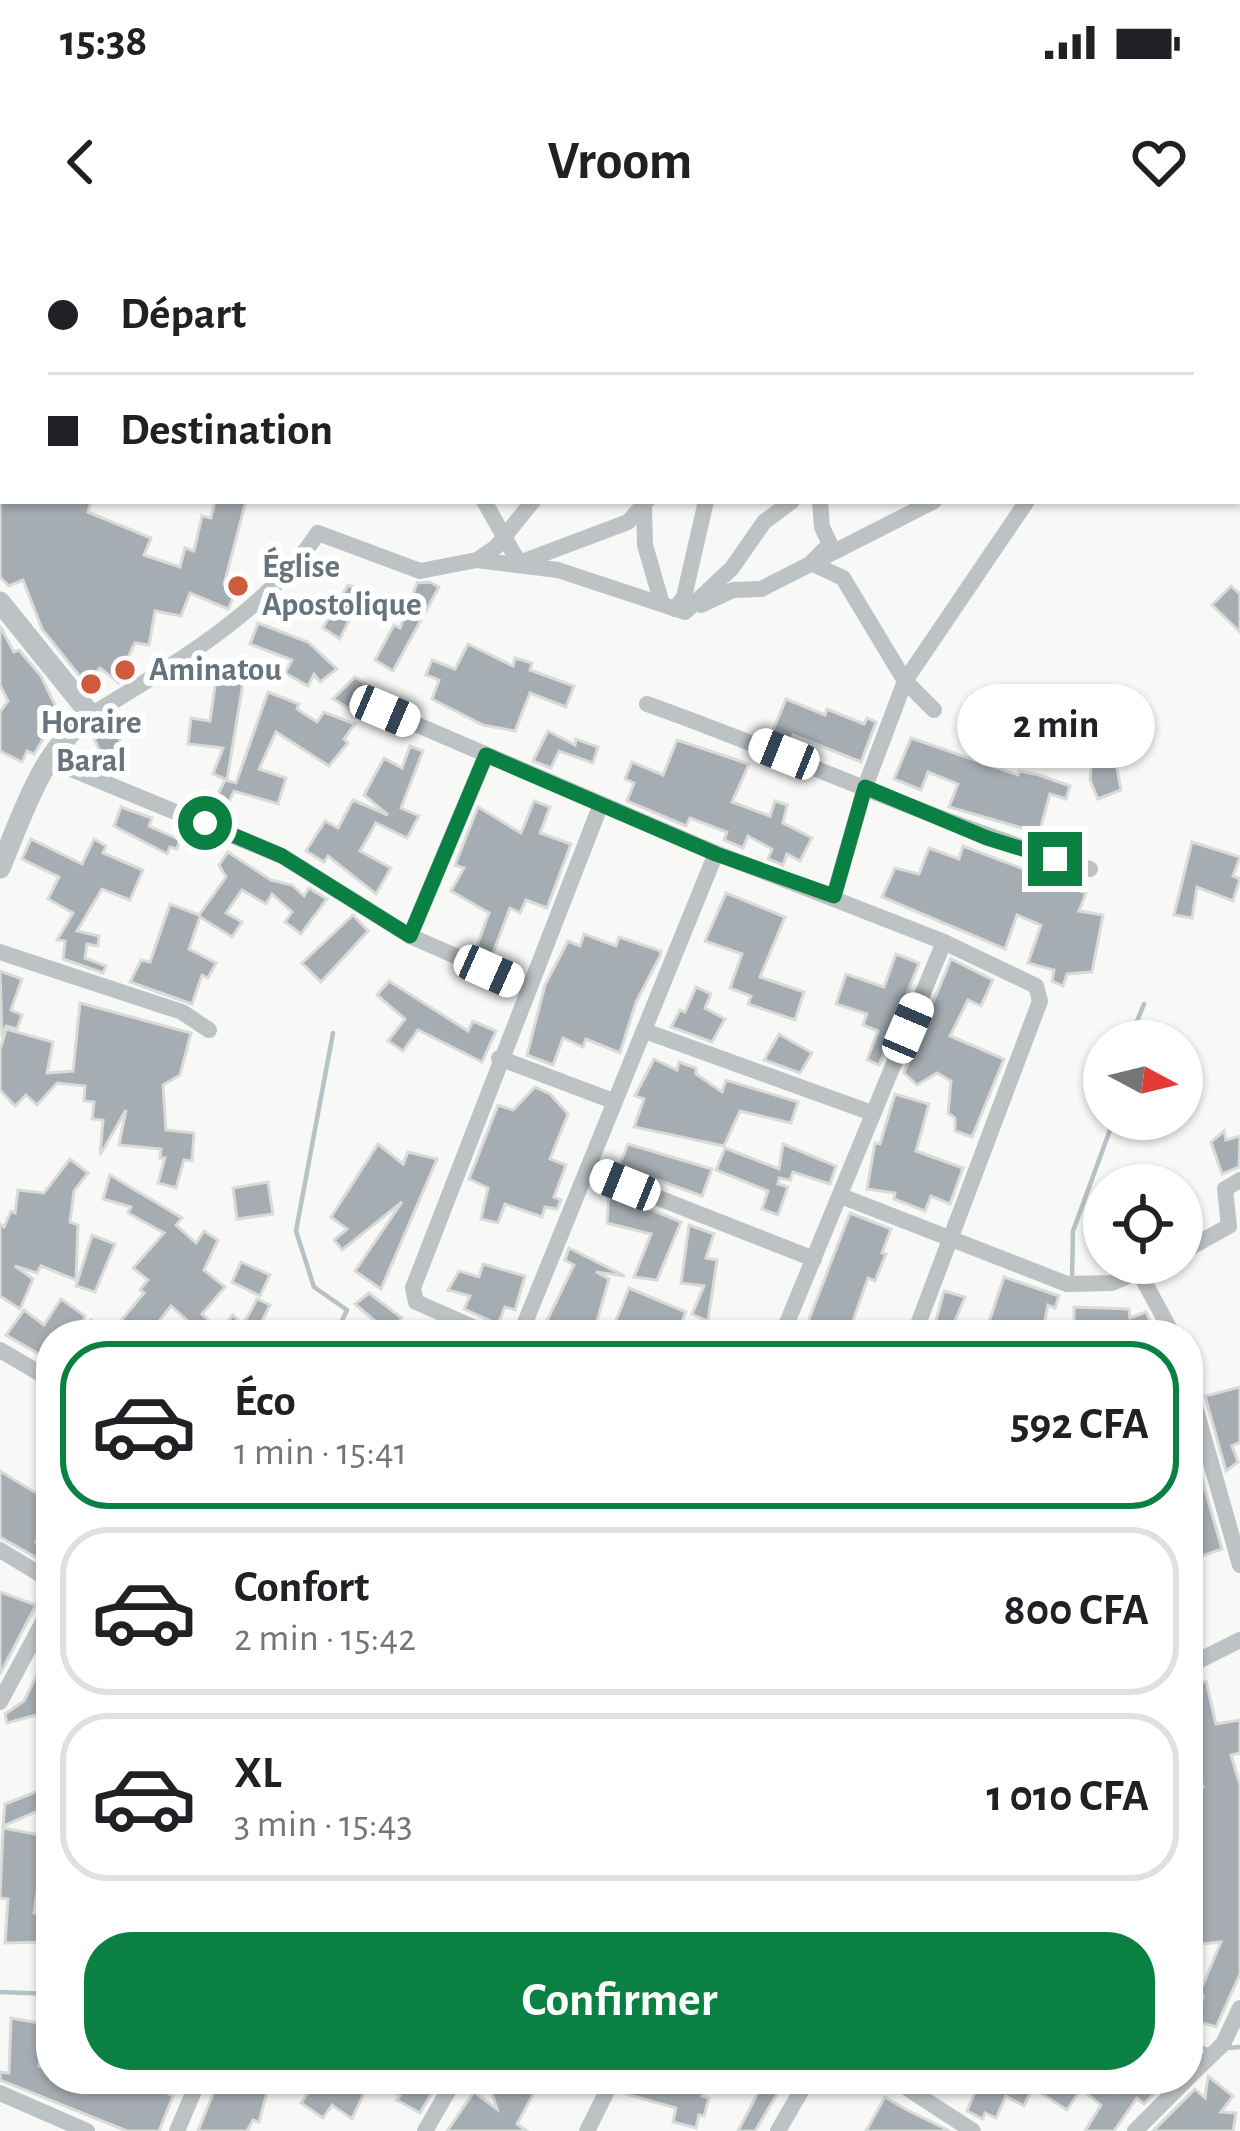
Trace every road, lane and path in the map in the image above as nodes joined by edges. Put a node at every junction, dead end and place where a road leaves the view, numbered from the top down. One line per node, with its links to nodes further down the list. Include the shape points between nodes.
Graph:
1 (486, 504): 10 (street)
2 (531, 504): 10 (street)
3 (644, 504): 10 (street, via 628,522 519,563)
4 (646, 504): 14 (street, via 645,545)
5 (705, 504): 14 (street)
6 (788, 504): 14 (street, via 764,522 732,568)
7 (820, 504): 12 (street, via 830,544)
8 (928, 504): 12 (street)
9 (1026, 504): 15 (street)
10 (506, 536): 11 (street)
11 (477, 560): 14 (street, via 558,570); 19 (street, via 420,571 318,533 264,596)
12 (811, 563): 14 (street, via 761,589); 15 (street, via 843,578)
13 (0, 602): 19 (street)
14 (676, 606)
15 (905, 681): 17 (street); 22 (street)
16 (647, 704): 22 (street)
17 (934, 710)
18 (385, 711): 20 (street)
19 (91, 715): 21 (street)
20 (486, 755): 23 (street); 28 (street)
21 (47, 759): 25 (street); 28 (street, via 282,856)
22 (865, 787): 26 (street, via 987,838); 27 (street)
23 (602, 804): 24 (street); 31 (street)
24 (716, 854): 27 (street); 33 (street)
25 (0, 868)
26 (1090, 869)
27 (834, 896): 29 (street)
28 (410, 936): 31 (street)
29 (944, 942): 36 (street); 40 (street, via 1036,986 1040,1001)
30 (0, 952): 32 (street, via 182,1012)
31 (528, 988): 34 (street)
32 (209, 1030)
33 (645, 1031): 35 (street); 36 (street)
34 (499, 1058): 35 (street); 45 (street, via 412,1288 416,1301)
35 (613, 1101): 37 (street)
36 (872, 1113): 39 (street)
37 (587, 1170): 42 (street); 46 (street)
38 (1240, 1180): 41 (street, via 1226,1189 1229,1226)
39 (841, 1196): 40 (street); 42 (street)
40 (950, 1236): 43 (street); 48 (street)
41 (1203, 1240)
42 (814, 1259): 47 (street)
43 (1083, 1284)
44 (1145, 1284): 49 (street)
45 (455, 1320)
46 (526, 1320)
47 (788, 1320)
48 (919, 1320)
49 (1165, 1320)
50 (0, 1351): 51 (street)
51 (36, 1371)
52 (1203, 1434): 54 (street)
53 (0, 1550): 55 (street)
54 (1240, 1564)
55 (36, 1572)
56 (36, 1640): 59 (street)
57 (1240, 1640): 58 (street)
58 (1203, 1658)
59 (0, 1702)
60 (1240, 2008): 61 (street)
61 (1203, 2064)
62 (0, 2093): 70 (street)
63 (193, 2094): 71 (street)
64 (446, 2094): 72 (street)
65 (606, 2094): 73 (street)
66 (799, 2094): 74 (street)
67 (916, 2094): 69 (street)
68 (1173, 2094): 75 (street)
69 (971, 2130)
70 (87, 2131)
71 (177, 2131)
72 (425, 2131)
73 (587, 2131)
74 (778, 2131)
75 (1135, 2131)

